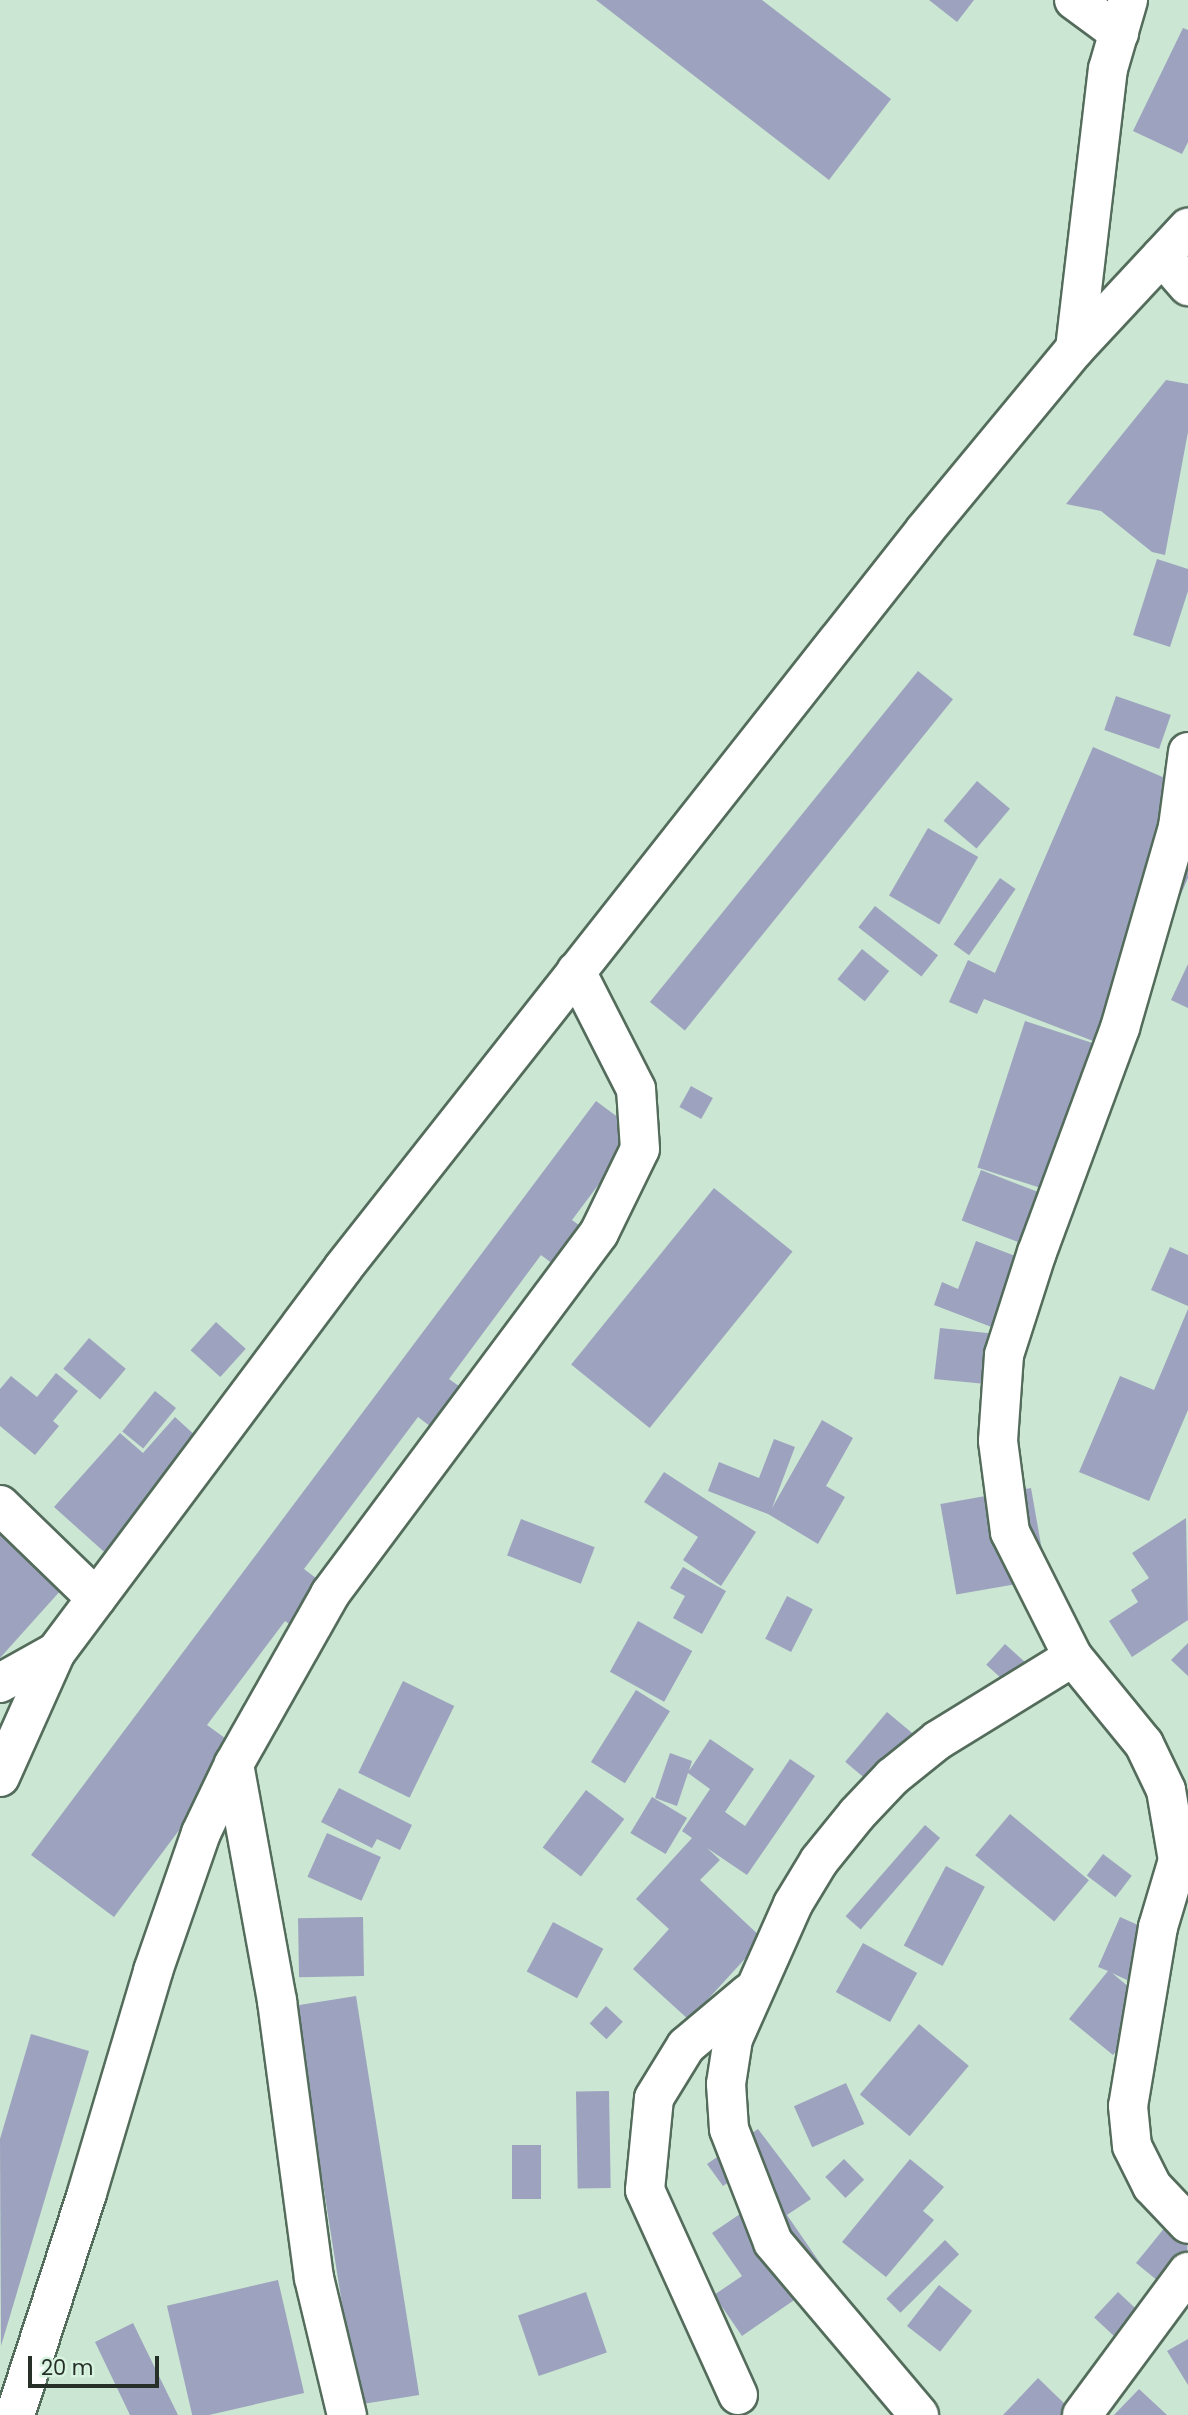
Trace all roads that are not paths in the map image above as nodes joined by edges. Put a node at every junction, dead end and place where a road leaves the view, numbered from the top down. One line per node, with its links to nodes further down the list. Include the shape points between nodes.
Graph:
1 (1074, 0): 2 (street)
2 (1123, 17): 6 (street, via 1108,69)
3 (1188, 228): 4 (street)
4 (1162, 256): 5 (street); 6 (street)
5 (1188, 286)
6 (1075, 349): 8 (street, via 784,706)
7 (1188, 752): 12 (street, via 1178,827 1120,1028 1004,1355 998,1441 1010,1532)
8 (576, 971): 10 (street, via 343,1268); 14 (street, via 636,1089 641,1122 635,1161 599,1233 330,1594)
9 (0, 1506): 10 (street)
10 (96, 1598): 11 (street)
11 (56, 1652): 13 (street); 15 (street)
12 (1073, 1657): 16 (street, via 980,1711 892,1777 819,1861); 17 (street, via 1144,1744 1166,1790 1178,1860 1158,1927 1128,2106 1132,2146 1152,2186)
13 (0, 1683)
14 (233, 1763): 20 (street, via 201,1833 153,1971 88,2193); 21 (street, via 273,1976 314,2278)
15 (0, 1777)
16 (751, 1992): 19 (street, via 686,2046 654,2098 645,2190); 22 (street, via 733,2039 726,2084 729,2129 748,2186 773,2242 794,2272)
17 (1188, 2224)
18 (1188, 2272): 23 (street)
19 (738, 2395)
20 (15, 2415)
21 (346, 2415)
22 (919, 2415)
23 (1082, 2415)

